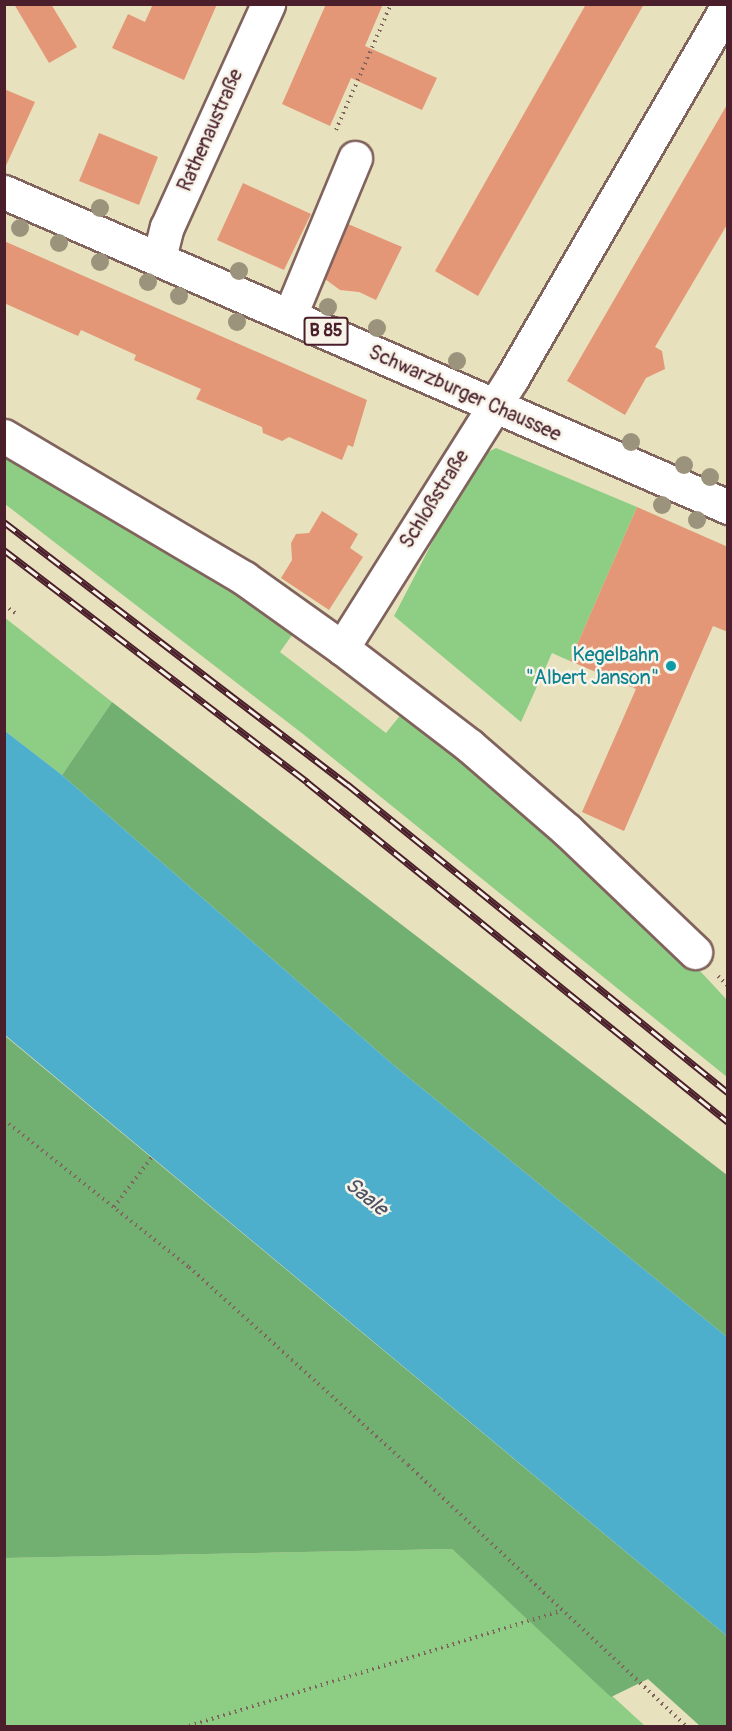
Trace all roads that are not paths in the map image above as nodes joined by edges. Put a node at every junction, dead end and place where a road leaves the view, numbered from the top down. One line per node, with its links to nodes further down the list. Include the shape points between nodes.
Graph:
1 (268, 4): 5 (street, Rathenaustraße, via 167,227)
2 (728, 6): 7 (street, Schloßstraße)
3 (344, 147): 6 (street)
4 (4, 192): 5 (street, Schwarzburger Chaussee / B 85)
5 (159, 258): 6 (street, Schwarzburger Chaussee / B 85)
6 (290, 315): 7 (street, Schwarzburger Chaussee / B 85)
7 (493, 405): 9 (street, Schwarzburger Chaussee / B 85); 10 (street, Schloßstraße)
8 (4, 436): 10 (street, via 244,578)
9 (728, 507)
10 (342, 648): 11 (street, via 471,746 567,830)
11 (695, 952)

